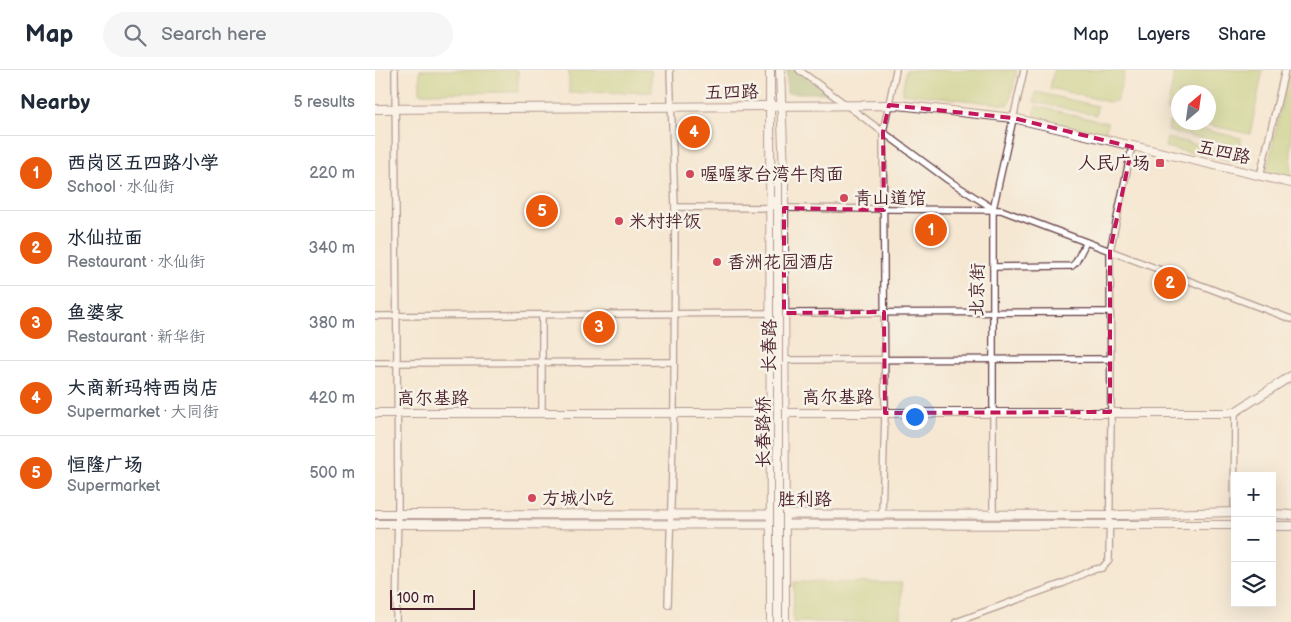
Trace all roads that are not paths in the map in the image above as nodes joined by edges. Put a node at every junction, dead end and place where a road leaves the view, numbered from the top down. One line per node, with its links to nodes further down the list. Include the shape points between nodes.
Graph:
1 (395, 70): 15 (street)
2 (671, 70): 13 (street)
3 (770, 70): 10 (main road, 长春路)
4 (780, 70): 11 (main road, 长春路)
5 (799, 70): 12 (street)
6 (897, 70): 9 (street)
7 (1024, 70): 16 (street, 北京街)
8 (1285, 70): 21 (street)
9 (889, 105): 12 (main road, 五四路); 16 (main road, 五四路); 17 (street)
10 (771, 106): 11 (main road, 五四路); 13 (main road, 五四路); 19 (main road, 长春路)
11 (781, 106): 12 (main road, 五四路); 20 (main road, 长春路)
12 (851, 106): 17 (street)
13 (671, 108): 15 (main road, 五四路); 24 (street)
14 (375, 109): 15 (main road, 五四路)
15 (395, 109): 40 (street)
16 (1013, 118): 18 (main road, 五四路); 27 (street, 北京街)
17 (883, 132): 27 (street); 28 (street)
18 (1132, 147): 21 (main road, 五四路); 30 (street)
19 (771, 151): 22 (main road); 25 (main road, 长春路)
20 (783, 151): 22 (main road); 26 (main road, 长春路)
21 (1260, 176): 23 (main road, 五四路)
22 (778, 182): 85 (main road, 长春路桥, bridge)
23 (1291, 183)
24 (675, 207): 25 (street); 37 (street)
25 (771, 208): 26 (street); 35 (main road, 长春路)
26 (784, 208): 28 (street); 36 (main road, 长春路)
27 (993, 209): 28 (street); 29 (street); 31 (street, 北京街)
28 (884, 210): 32 (street)
29 (1086, 242): 30 (street); 31 (street, via 1072,266)
30 (1110, 251): 34 (street); 41 (street)
31 (993, 267): 33 (street, 北京街)
32 (884, 312): 33 (street); 36 (street); 44 (street)
33 (992, 312): 34 (street); 42 (street, 北京街)
34 (1109, 312): 43 (street)
35 (772, 313): 36 (street); 37 (street); 52 (main road, 长春路)
36 (784, 313): 45 (main road, 长春路)
37 (673, 314): 38 (street); 47 (street)
38 (542, 315): 40 (street); 46 (street)
39 (375, 316): 40 (street)
40 (396, 316): 49 (street)
41 (1291, 319)
42 (992, 358): 43 (street); 44 (street); 60 (street, 北京街)
43 (1110, 358): 54 (street)
44 (885, 359): 45 (street); 59 (street)
45 (784, 360): 53 (main road, 长春路)
46 (542, 362): 47 (street); 49 (street); 58 (street)
47 (672, 362): 51 (street)
48 (375, 363): 49 (street)
49 (396, 363): 57 (street)
50 (1291, 376): 55 (main road)
51 (673, 412): 52 (main road, 高尔基路); 58 (main road, 高尔基路); 63 (street)
52 (772, 412): 53 (main road, 高尔基路); 66 (main road, 长春路)
53 (783, 412): 59 (main road, 高尔基路); 67 (main road, 长春路)
54 (1110, 412): 55 (main road, 高尔基路); 60 (main road, 高尔基路); 71 (street)
55 (1235, 412): 61 (street)
56 (375, 413): 57 (main road, 高尔基路)
57 (397, 413): 58 (main road, 高尔基路); 65 (street)
58 (542, 413)
59 (885, 413): 60 (main road, 高尔基路); 68 (street)
60 (992, 413): 69 (street, 北京街)
61 (1234, 472)
62 (1231, 512): 71 (main road, 胜利路)
63 (671, 513): 65 (main road, 胜利路); 66 (main road, 胜利路); 73 (street)
64 (375, 514): 65 (main road, 胜利路)
65 (397, 514): 77 (street)
66 (771, 514): 67 (main road, 胜利路); 74 (main road, 长春路)
67 (784, 514): 68 (main road, 胜利路); 75 (main road, 长春路)
68 (882, 514): 69 (main road, 胜利路)
69 (993, 514): 71 (main road, 胜利路)
70 (1276, 514): 72 (main road)
71 (1108, 515): 78 (street)
72 (1291, 515)
73 (671, 523): 74 (main road, 胜利路); 77 (main road, 胜利路); 82 (street)
74 (771, 523): 75 (main road, 胜利路); 84 (main road, 长春路)
75 (784, 523): 78 (main road, 胜利路); 86 (main road, 长春路)
76 (375, 524): 77 (main road, 胜利路)
77 (397, 524): 83 (street)
78 (1109, 524): 79 (main road, 胜利路); 87 (street, via 1109,560 1102,568)
79 (1231, 525)
80 (1276, 526): 81 (main road)
81 (1291, 526)
82 (668, 605)
83 (396, 622)
84 (771, 622)
85 (778, 622)
86 (785, 622)
87 (956, 622)

